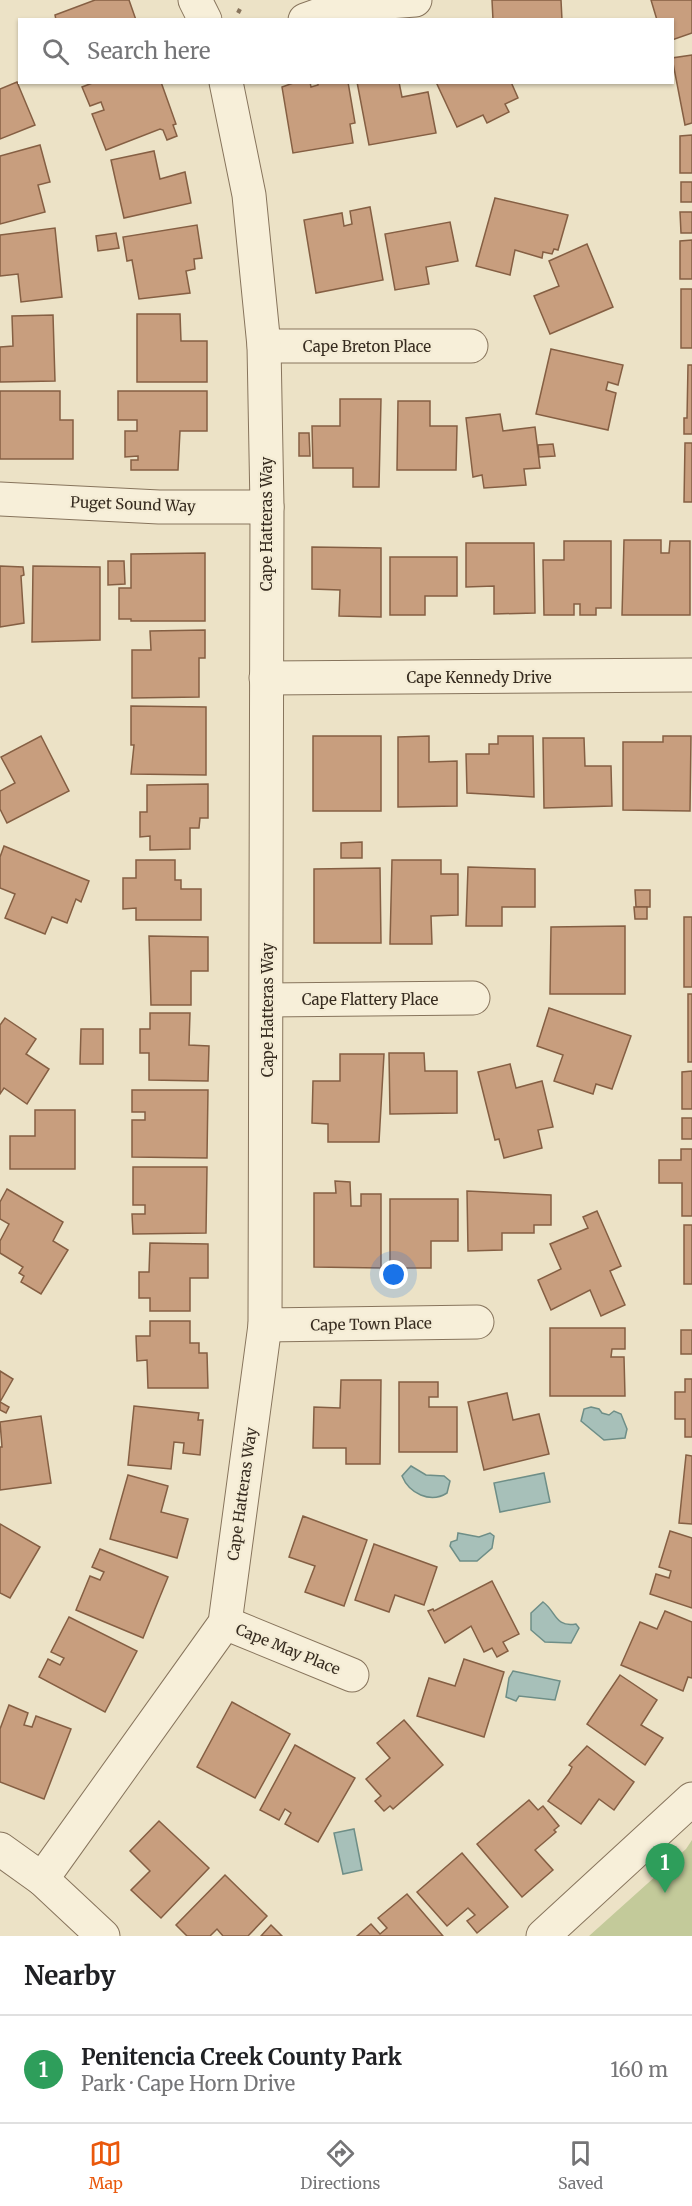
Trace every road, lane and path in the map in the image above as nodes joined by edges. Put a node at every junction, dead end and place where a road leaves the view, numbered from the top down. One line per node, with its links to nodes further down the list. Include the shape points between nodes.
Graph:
1 (195, 0): 3 (street)
2 (415, 0): 4 (street, via 347,5)
3 (204, 18)
4 (311, 18)
5 (226, 84): 6 (street, Cape Hatteras Way, via 249,195)
6 (264, 346): 7 (street, Cape Breton Place); 9 (street, Cape Hatteras Way)
7 (471, 346)
8 (0, 499): 9 (street, Puget Sound Way, via 159,507)
9 (267, 507): 11 (street, Cape Hatteras Way)
10 (692, 675): 11 (street, Cape Kennedy Drive)
11 (266, 678): 13 (street, Cape Hatteras Way)
12 (473, 998): 13 (street, Cape Flattery Place)
13 (267, 1000): 15 (street, Cape Hatteras Way)
14 (477, 1322): 15 (street, Cape Town Place)
15 (265, 1325): 16 (street, Cape Hatteras Way)
16 (225, 1623): 17 (street, Cape May Place); 20 (street, Cape Hatteras Way)
17 (352, 1675)
18 (692, 1798): 22 (street)
19 (0, 1849): 20 (street)
20 (42, 1879): 21 (street)
21 (103, 1936)
22 (543, 1936)

